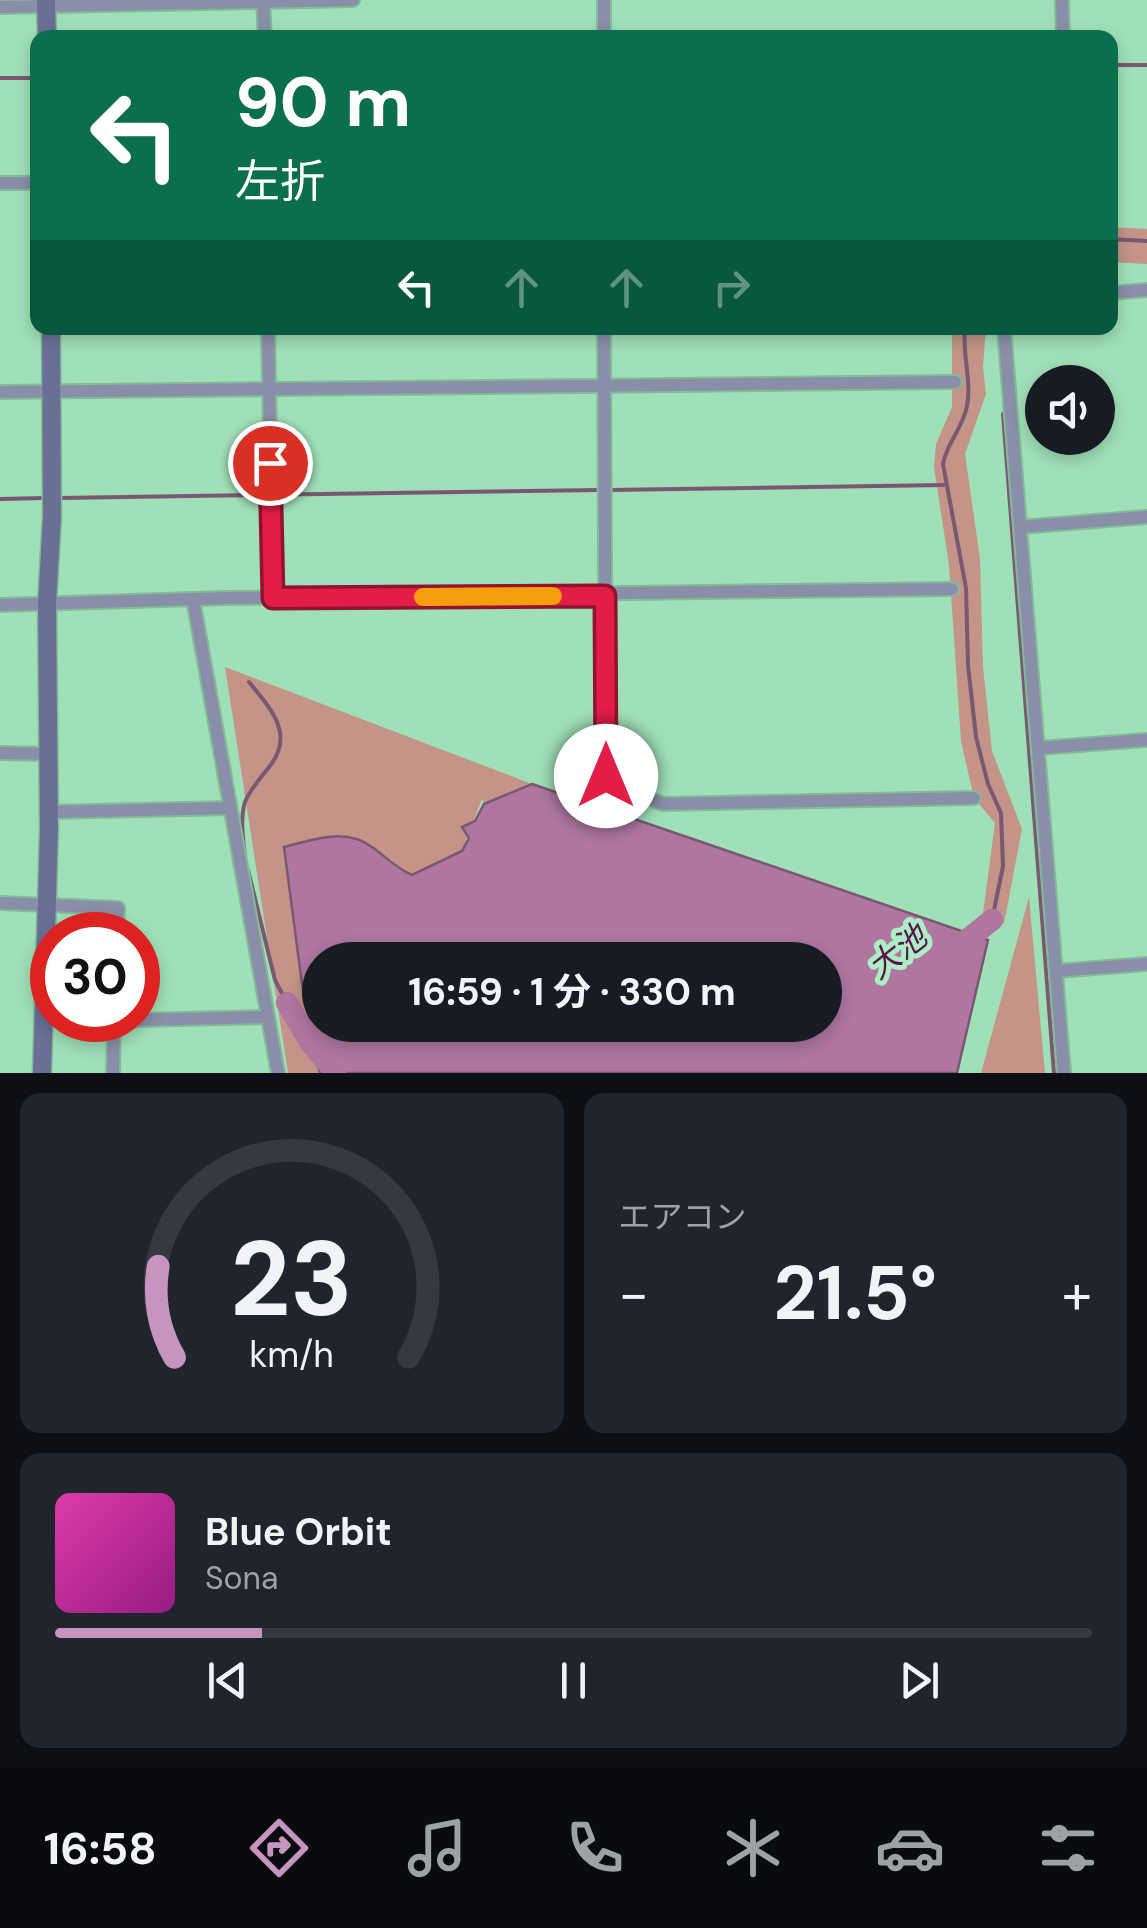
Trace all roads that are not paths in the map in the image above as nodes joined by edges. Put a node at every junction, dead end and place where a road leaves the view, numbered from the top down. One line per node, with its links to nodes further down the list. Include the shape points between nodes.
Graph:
1 (353, 0): 4 (street)
2 (604, 0): 9 (street)
3 (1062, 0): 10 (street)
4 (264, 1): 5 (street); 8 (street)
5 (46, 3): 6 (street); 7 (street)
6 (0, 7)
7 (47, 30)
8 (265, 30)
9 (604, 30)
10 (1063, 30)
11 (0, 183): 12 (street)
12 (30, 183)
13 (1147, 290): 14 (street)
14 (1118, 292)
15 (51, 335): 21 (street)
16 (268, 335): 23 (street)
17 (604, 335): 20 (street)
18 (1005, 335): 25 (street)
19 (955, 382): 20 (street)
20 (604, 388): 23 (street); 27 (street)
21 (52, 391): 22 (street); 23 (street); 30 (street)
22 (0, 392)
23 (269, 392): 28 (street)
24 (1147, 517): 25 (street)
25 (1020, 527): 33 (street)
26 (952, 589): 27 (street)
27 (605, 596): 28 (street); 36 (street, via 606,776 615,786 663,804)
28 (273, 598): 29 (street)
29 (194, 599): 30 (street); 37 (street)
30 (47, 604): 31 (street); 35 (street)
31 (0, 605)
32 (1147, 740): 33 (street)
33 (1038, 748): 43 (street)
34 (0, 754): 35 (street)
35 (49, 754): 38 (street)
36 (974, 798)
37 (230, 808): 38 (street); 44 (street)
38 (48, 812): 40 (street)
39 (0, 903): 40 (street)
40 (46, 904): 41 (street); 47 (street)
41 (118, 912)
42 (1147, 964): 43 (street)
43 (1056, 971): 50 (street)
44 (267, 1017): 45 (street); 49 (street)
45 (160, 1019)
46 (114, 1042): 48 (street)
47 (42, 1073)
48 (113, 1073)
49 (278, 1073)
50 (1064, 1073)

